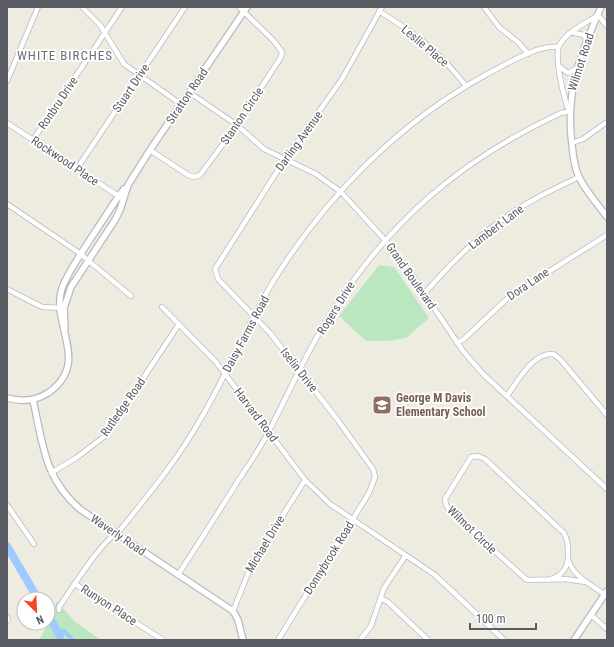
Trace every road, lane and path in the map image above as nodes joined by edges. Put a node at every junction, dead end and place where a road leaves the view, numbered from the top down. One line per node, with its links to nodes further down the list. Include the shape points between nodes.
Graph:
1 (38, 7): 20 (street)
2 (82, 7): 12 (street)
3 (122, 7): 12 (street, Ronbru Drive)
4 (185, 7): 19 (street, Stuart Drive)
5 (238, 7): 8 (street)
6 (484, 7): 16 (street, via 499,27)
7 (601, 7): 10 (street, Wilmot Road)
8 (246, 9): 22 (street, Stratton Road); 27 (street, Stanton Circle, via 274,41 282,55)
9 (381, 9): 21 (street, Leslie Place, via 438,53); 31 (street, Darling Avenue, via 342,79)
10 (598, 15): 11 (street); 13 (street, Wilmot Road); 14 (street, Wilmot Road)
11 (607, 26)
12 (105, 32): 19 (street, via 121,61); 28 (street, Ronbru Drive)
13 (572, 33): 14 (street, via 584,35); 15 (street, Wilmot Road)
14 (586, 42): 18 (street, Wilmot Road)
15 (558, 48): 16 (street, Daisy Farms Road, via 548,47); 17 (street, Wilmot Road)
16 (528, 54): 21 (street, Daisy Farms Road)
17 (560, 66): 18 (street, via 568,73); 24 (street, Wilmot Road)
18 (577, 68): 24 (street, Wilmot Road)
19 (139, 76): 23 (street); 32 (street, Stuart Drive)
20 (7, 81)
21 (466, 86): 34 (street, Daisy Farms Road, via 399,134)
22 (190, 93): 23 (street, Stratton Road); 27 (street, Grand Boulevard)
23 (182, 105): 30 (street, Stratton Road)
24 (569, 111): 29 (street, Wilmot Road); 40 (street, Rogers Drive, via 529,128 483,155 435,191)
25 (607, 122): 29 (street, via 583,139)
26 (7, 123): 28 (street, Rockwood Place)
27 (237, 124): 30 (street, Stanton Circle, via 205,170 194,177); 31 (street, Grand Boulevard, via 264,149)
28 (33, 140): 32 (street, Rockwood Place)
29 (572, 143): 33 (street, Wilmot Road)
30 (150, 150): 35 (street, Stratton Road)
31 (285, 159): 34 (street, Grand Boulevard, via 316,174); 43 (street, Darling Avenue, via 220,259)
32 (76, 170): 35 (street, Rockwood Place)
33 (579, 177): 37 (street, Wilmot Road); 45 (street, Lambert Lane, via 534,199 505,217 461,254)
34 (341, 192): 40 (street, Grand Boulevard); 49 (street, Daisy Farms Road, via 275,279)
35 (121, 198): 41 (street, Stratton Road); 42 (street, Stratton Road, via 117,215)
36 (7, 204): 41 (street)
37 (605, 209): 38 (street, Wilmot Road)
38 (607, 217)
39 (607, 235): 51 (street, Dora Lane, via 510,296)
40 (385, 240): 45 (street, Grand Boulevard); 52 (street, Rogers Drive, via 347,288 326,320)
41 (81, 254): 42 (street); 48 (street, Stratton Road, via 62,290)
42 (89, 260): 46 (street); 48 (street, Stratton Road, via 70,287)
43 (215, 273): 49 (street, Iselin Drive)
44 (7, 289): 48 (street, via 42,307)
45 (425, 293): 51 (street, Grand Boulevard)
46 (131, 296)
47 (162, 307): 50 (street, Harvard Road)
48 (62, 308): 56 (street, Stratton Road, via 69,349 67,368 52,390)
49 (254, 315): 52 (street, Iselin Drive); 53 (street, Daisy Farms Road)
50 (179, 324): 53 (street, Harvard Road); 59 (street, Rutledge Road, via 105,436)
51 (457, 343): 54 (street, Grand Boulevard, via 483,374)
52 (300, 371): 58 (street, Rogers Drive); 60 (street, Iselin Drive)
53 (225, 373): 58 (street, Harvard Road); 65 (street, Daisy Farms Road, via 178,456 121,529)
54 (507, 396): 57 (street, via 528,366 545,355 553,354); 62 (street, Grand Boulevard)
55 (7, 398): 56 (street, Stratton Road)
56 (32, 400): 59 (street, Waverly Road)
57 (607, 415)
58 (268, 431): 61 (street, Harvard Road); 69 (street, Rogers Drive)
59 (51, 473): 65 (street, Waverly Road, via 68,500)
60 (374, 473): 64 (street, Donnybrook Road, via 374,484)
61 (305, 480): 64 (street, Harvard Road, via 330,504); 76 (street, Michael Drive, via 251,566)
62 (607, 489)
63 (8, 508): 66 (street)
64 (353, 520): 67 (street, Harvard Road); 81 (street, Donnybrook Road)
65 (115, 533): 69 (street, Waverly Road); 72 (street, Daisy Farms Road)
66 (34, 544)
67 (406, 555): 74 (street); 84 (street, Harvard Road, via 435,575)
68 (568, 558): 70 (street, via 563,572); 70 (street, Wilmot Circle, via 567,539 564,533 485,460 478,456 471,457 446,496 447,507 524,579); 71 (street, Wilmot Circle, via 572,569)
69 (178, 575): 76 (street, Waverly Road)
70 (548, 580): 71 (street, Wilmot Circle)
71 (586, 582): 73 (street, Wilmot Circle)
72 (75, 584): 75 (street, Daisy Farms Road); 79 (street, Runyon Place)
73 (606, 593): 77 (street)
74 (380, 598): 82 (street, via 371,626); 83 (street, via 388,602)
75 (59, 610)
76 (233, 611): 80 (street)
77 (591, 615): 78 (street); 85 (street)
78 (607, 629)
79 (163, 640)
80 (243, 640)
81 (278, 640)
82 (360, 640)
83 (428, 640)
84 (504, 640)
85 (574, 640)

